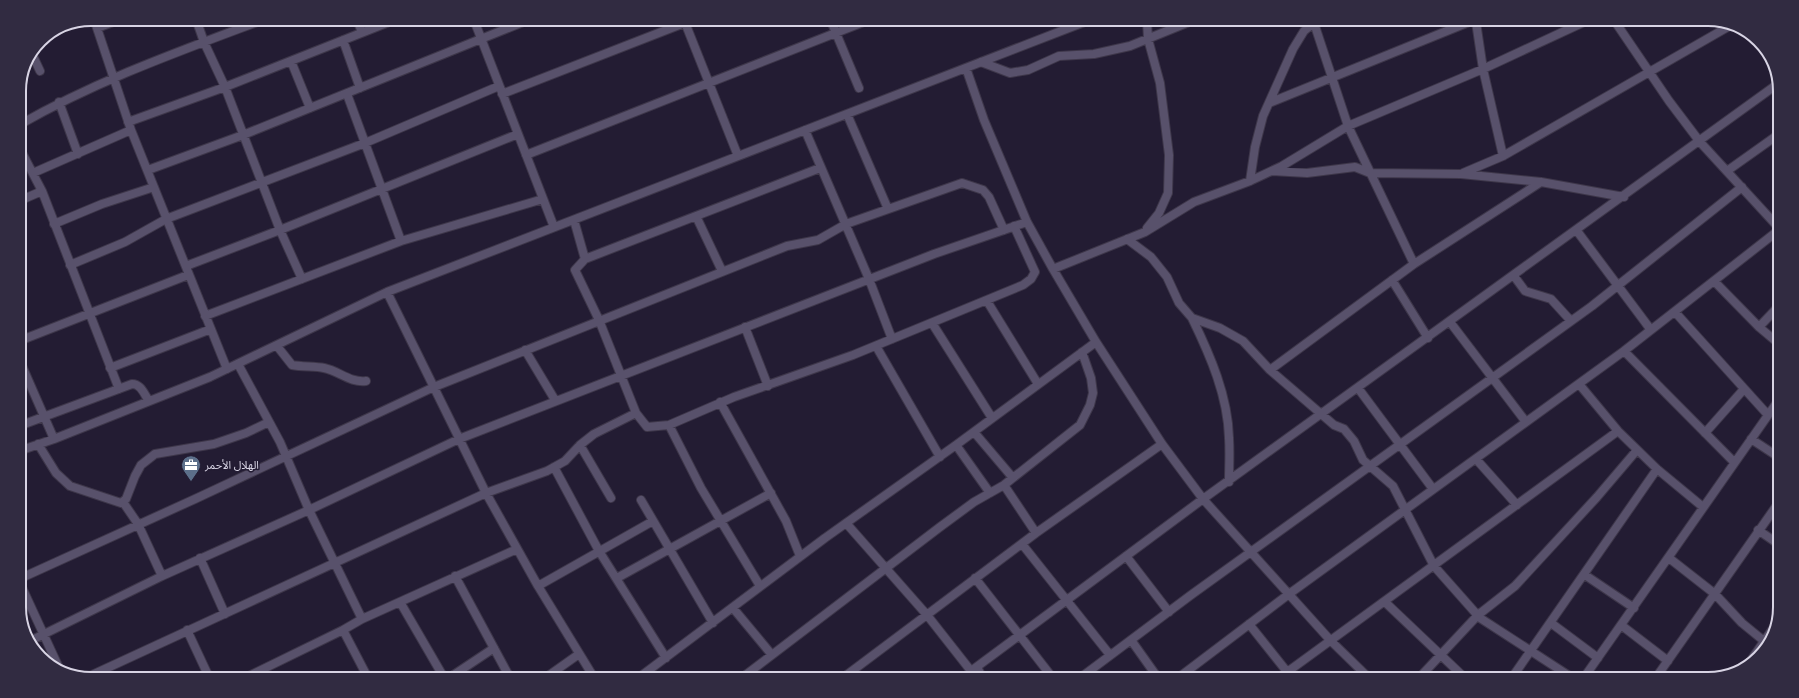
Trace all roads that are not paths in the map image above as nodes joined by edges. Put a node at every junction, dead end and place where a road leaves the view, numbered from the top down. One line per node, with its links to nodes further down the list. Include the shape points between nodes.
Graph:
1 (103, 26): 21 (street)
2 (198, 26): 28 (street)
3 (246, 26): 28 (street)
4 (360, 26): 23 (street)
5 (378, 26): 23 (street)
6 (476, 26): 25 (street)
7 (513, 26): 25 (street)
8 (674, 26): 45 (street)
9 (689, 26): 38 (street)
10 (834, 26): 24 (street)
11 (854, 26): 24 (street)
12 (1074, 26): 31 (street)
13 (1148, 26): 26 (street)
14 (1179, 26): 26 (street)
15 (1310, 26): 47 (street, via 1293,49)
16 (1316, 26): 37 (street)
17 (1459, 26): 37 (street)
18 (1477, 26): 33 (street)
19 (1574, 26): 33 (street)
20 (1618, 26): 35 (street)
21 (98, 28): 36 (street)
22 (1726, 28): 35 (street)
23 (362, 32): 27 (street)
24 (836, 33): 38 (street); 43 (street)
25 (481, 39): 39 (street); 42 (street)
26 (1148, 39): 31 (street, via 1094,54 1059,56 1028,70 1010,73); 94 (street, via 1160,83 1169,156 1168,193 1159,213)
27 (343, 40): 30 (street); 42 (street)
28 (204, 42): 36 (street); 40 (street)
29 (35, 59): 34 (street)
30 (291, 61): 40 (street); 48 (street)
31 (981, 62): 32 (street)
32 (966, 68): 49 (street); 85 (street, via 984,120)
33 (1483, 69): 52 (street); 62 (street)
34 (40, 71)
35 (1650, 71): 58 (street); 62 (street)
36 (114, 76): 46 (street); 51 (street)
37 (1332, 77): 47 (street); 52 (street)
38 (709, 83): 60 (street); 61 (street)
39 (499, 86): 45 (street); 57 (street)
40 (225, 87): 51 (street); 55 (street)
41 (1773, 87): 58 (street)
42 (360, 88): 44 (street)
43 (859, 88)
44 (347, 94): 48 (street); 57 (street)
45 (502, 94): 54 (street)
46 (59, 102): 50 (street); 59 (street)
47 (1269, 103): 71 (street, via 1262,116)
48 (310, 108): 55 (street)
49 (847, 114): 53 (street); 81 (street)
50 (26, 120)
51 (130, 126): 59 (street); 65 (street)
52 (1348, 126): 66 (street); 69 (street)
53 (805, 130): 61 (street); 64 (street)
54 (518, 134): 60 (street); 76 (street)
55 (243, 135): 65 (street); 72 (street)
56 (1773, 139): 67 (street)
57 (365, 142): 72 (street); 76 (street)
58 (1700, 142): 67 (street); 78 (street)
59 (78, 154): 68 (street)
60 (526, 156): 80 (street)
61 (738, 156): 84 (street)
62 (1503, 156): 70 (street)
63 (26, 160): 68 (street)
64 (820, 168): 82 (street); 88 (street)
65 (148, 170): 75 (street)
66 (1271, 171): 69 (street, via 1307,173 1355,167); 71 (street)
67 (1727, 171): 74 (street)
68 (33, 173): 77 (street)
69 (1370, 173): 70 (street); 99 (street)
70 (1461, 174): 73 (street)
71 (1250, 181): 94 (street, via 1194,202)
72 (261, 182): 83 (street); 91 (street)
73 (1541, 182): 78 (street); 99 (street)
74 (1742, 187): 86 (street); 110 (street)
75 (154, 188): 83 (street); 87 (street, via 102,204)
76 (383, 188): 91 (street); 97 (street)
77 (42, 191): 79 (street); 87 (street)
78 (1624, 197): 93 (street)
79 (26, 198)
80 (543, 199): 90 (street); 97 (street)
81 (888, 209): 88 (street); 92 (street, via 962,183 983,190 989,196)
82 (696, 216): 98 (street); 103 (street)
83 (166, 219): 100 (street, via 124,242); 101 (street)
84 (574, 220): 90 (street); 98 (street)
85 (1027, 222): 89 (street); 102 (street)
86 (1773, 222)
87 (54, 224): 100 (street)
88 (846, 224): 103 (street, via 818,240 787,246); 107 (street)
89 (1014, 226): 92 (street); 112 (street, via 1034,274 1022,285)
90 (554, 227): 111 (street)
91 (280, 230): 101 (street); 106 (street)
92 (1004, 230): 107 (street)
93 (1576, 231): 105 (street); 110 (street)
94 (1144, 232): 96 (street)
95 (1773, 234): 109 (street)
96 (1127, 239): 102 (street); 117 (street, via 1151,257 1167,277 1179,303)
97 (401, 241): 106 (street)
98 (585, 259): 118 (street, via 575,270)
99 (1414, 264): 108 (street)
100 (70, 265): 115 (street)
101 (186, 266): 104 (street)
102 (1052, 269): 130 (street)
103 (722, 272): 118 (street)
104 (188, 274): 115 (street); 116 (street)
105 (1514, 276): 119 (street, via 1525,291 1552,299); 120 (street)
106 (302, 279): 116 (street)
107 (869, 279): 122 (street); 128 (street)
108 (1392, 280): 127 (street); 139 (street)
109 (1714, 281): 113 (street); 123 (street)
110 (1617, 286): 119 (street); 125 (street)
111 (387, 292): 131 (street); 147 (street)
112 (988, 301): 121 (street); 144 (street)
113 (1675, 312): 125 (street); 150 (street)
114 (1773, 312): 123 (street)
115 (90, 314): 126 (street); 137 (street)
116 (205, 316): 124 (street)
117 (1192, 318): 139 (street, via 1220,328 1243,341); 186 (street, via 1215,371 1225,406 1229,437)
118 (599, 320): 133 (street); 141 (street)
119 (1571, 321): 142 (street)
120 (1450, 322): 127 (street); 142 (street)
121 (932, 323): 128 (street); 159 (street)
122 (745, 327): 141 (street); 146 (street)
123 (1759, 327): 129 (street)
124 (211, 329): 137 (street); 138 (street)
125 (1651, 330): 135 (street)
126 (26, 338)
127 (1428, 338): 148 (street)
128 (892, 339): 132 (street)
129 (1773, 339)
130 (1096, 342): 134 (street); 171 (street)
131 (277, 346): 136 (street); 143 (street, via 292,365 323,368 354,380)
132 (876, 346): 146 (street); 179 (street)
133 (525, 350): 147 (street); 151 (street)
134 (1082, 352): 144 (street); 185 (street, via 1093,393 1085,417 1080,425)
135 (1624, 352): 145 (street); 166 (street)
136 (238, 364): 138 (street); 160 (street)
137 (110, 368): 149 (street)
138 (226, 369): 152 (street)
139 (1270, 370): 156 (street)
140 (26, 374): 157 (street)
141 (621, 375): 151 (street); 155 (street)
142 (1492, 378): 161 (street); 172 (street)
143 (366, 381)
144 (1038, 384): 159 (street)
145 (1579, 384): 161 (street); 164 (street)
146 (768, 386): 153 (street)
147 (434, 387): 167 (street); 178 (street)
148 (1358, 388): 156 (street); 172 (street)
149 (119, 389): 152 (street, via 136,384 141,387); 157 (street)
150 (1744, 389): 158 (street); 166 (street)
151 (555, 400): 167 (street)
152 (148, 401): 168 (street)
153 (720, 402): 163 (street); 190 (street)
154 (1773, 408): 158 (street)
155 (636, 412): 163 (street, via 647,427); 173 (street, via 594,434)
156 (1322, 414): 182 (street, via 1334,425 1344,429 1354,441 1363,460); 186 (street)
157 (45, 416): 162 (street); 168 (street)
158 (1768, 416): 169 (street)
159 (992, 418): 165 (street)
160 (269, 422): 178 (street); 195 (street, via 214,444 156,454 145,461 138,470)
161 (1526, 422): 180 (street)
162 (26, 423)
163 (668, 425): 201 (street)
164 (1618, 431): 176 (street); 196 (street)
165 (974, 432): 174 (street); 185 (street)
166 (1706, 433): 181 (street)
167 (459, 438): 189 (street); 198 (street)
168 (54, 439): 170 (street)
169 (1751, 439): 177 (street); 181 (street)
170 (38, 444): 175 (street); 195 (street, via 56,473 70,486)
171 (1162, 444): 193 (street); 206 (street)
172 (1401, 444): 182 (street); 188 (street)
173 (580, 445): 183 (street); 192 (street)
174 (956, 445): 179 (street); 191 (street)
175 (26, 448)
176 (1638, 450): 184 (street); 239 (street, via 1515,586)
177 (1773, 453)
178 (287, 456): 198 (street); 204 (street)
179 (940, 456): 203 (street)
180 (1476, 459): 188 (street); 196 (street)
181 (1734, 462): 197 (street)
182 (1370, 466): 199 (street, via 1393,486); 212 (street)
183 (554, 467): 189 (street, via 529,479); 211 (street)
184 (1657, 469): 197 (street); 220 (street)
185 (1013, 478): 187 (street)
186 (1229, 482): 193 (street)
187 (1004, 485): 191 (street); 206 (street)
188 (1434, 489): 199 (street)
189 (486, 493): 209 (street); 217 (street)
190 (771, 493): 201 (street); 213 (street)
191 (990, 493): 219 (street)
192 (611, 498)
193 (1203, 499): 212 (street); 214 (street)
194 (641, 500): 202 (street)
195 (123, 502): 204 (street)
196 (1517, 505): 218 (street)
197 (1703, 507): 216 (street)
198 (309, 510): 215 (street); 217 (street)
199 (1406, 510): 218 (street); 228 (street)
200 (1773, 510): 205 (street)
201 (721, 520): 210 (street); 227 (street)
202 (653, 521): 210 (street); 211 (street)
203 (846, 523): 213 (street); 219 (street)
204 (138, 524): 221 (street); 223 (street)
205 (1758, 530): 207 (street); 229 (street)
206 (1036, 533): 208 (street)
207 (1773, 539)
208 (1022, 544): 225 (street); 231 (street)
209 (517, 549): 222 (street); 226 (street)
210 (669, 550): 224 (street); 241 (street)
211 (599, 551): 224 (street); 226 (street)
212 (1251, 553): 228 (street); 236 (street)
213 (800, 556): 227 (street)
214 (1126, 556): 231 (street); 236 (street)
215 (200, 558): 221 (street); 237 (street)
216 (1669, 558): 229 (street); 235 (street)
217 (334, 564): 237 (street); 240 (street)
218 (1434, 566): 233 (street); 239 (street)
219 (886, 568): 238 (street); 256 (street)
220 (1585, 575): 235 (street); 242 (street)
221 (162, 576): 247 (street)
222 (455, 576): 232 (street); 253 (street)
223 (26, 577)
224 (617, 578): 259 (street)
225 (976, 578): 238 (street); 248 (street)
226 (538, 586): 255 (street)
227 (760, 586): 234 (street)
228 (1288, 594): 243 (street); 251 (street)
229 (1715, 594): 252 (street); 261 (street)
230 (26, 595): 247 (street)
231 (1067, 600): 248 (street); 257 (street)
232 (400, 602): 240 (street); 268 (street)
233 (1385, 602): 251 (street); 258 (street)
234 (733, 608): 241 (street); 256 (street)
235 (1634, 608): 244 (street)
236 (1169, 612): 250 (street)
237 (225, 614): 245 (street)
238 (927, 615): 263 (street); 275 (street)
239 (1478, 616): 254 (street); 258 (street)
240 (362, 619): 246 (street)
241 (713, 623): 259 (street)
242 (1551, 623): 254 (street); 260 (street)
243 (1249, 624): 281 (street); 282 (street)
244 (1621, 625): 260 (street); 261 (street)
245 (187, 630): 264 (street); 265 (street)
246 (343, 630): 266 (street); 267 (street)
247 (44, 634): 249 (street); 262 (street)
248 (1020, 635): 263 (street); 278 (street)
249 (34, 638)
250 (1131, 640): 257 (street); 280 (street)
251 (1331, 641): 283 (street); 284 (street)
252 (1764, 641)
253 (494, 648): 269 (street); 270 (street)
254 (1531, 651): 287 (street); 288 (street)
255 (579, 654): 271 (street); 272 (street)
256 (772, 655): 274 (street)
257 (1110, 655): 279 (street)
258 (1440, 655): 285 (street); 286 (street)
259 (666, 658): 273 (street)
260 (1598, 658): 289 (street)
261 (1668, 661): 290 (street)
262 (56, 662)
263 (974, 669): 276 (street); 277 (street)
264 (98, 672)
265 (206, 672)
266 (257, 672)
267 (365, 672)
268 (441, 672)
269 (458, 672)
270 (507, 672)
271 (554, 672)
272 (590, 672)
273 (647, 672)
274 (750, 672)
275 (851, 672)
276 (970, 672)
277 (977, 672)
278 (1048, 672)
279 (1088, 672)
280 (1154, 672)
281 (1186, 672)
282 (1288, 672)
283 (1294, 672)
284 (1362, 672)
285 (1424, 672)
286 (1458, 672)
287 (1515, 672)
288 (1563, 672)
289 (1588, 672)
290 (1660, 672)

